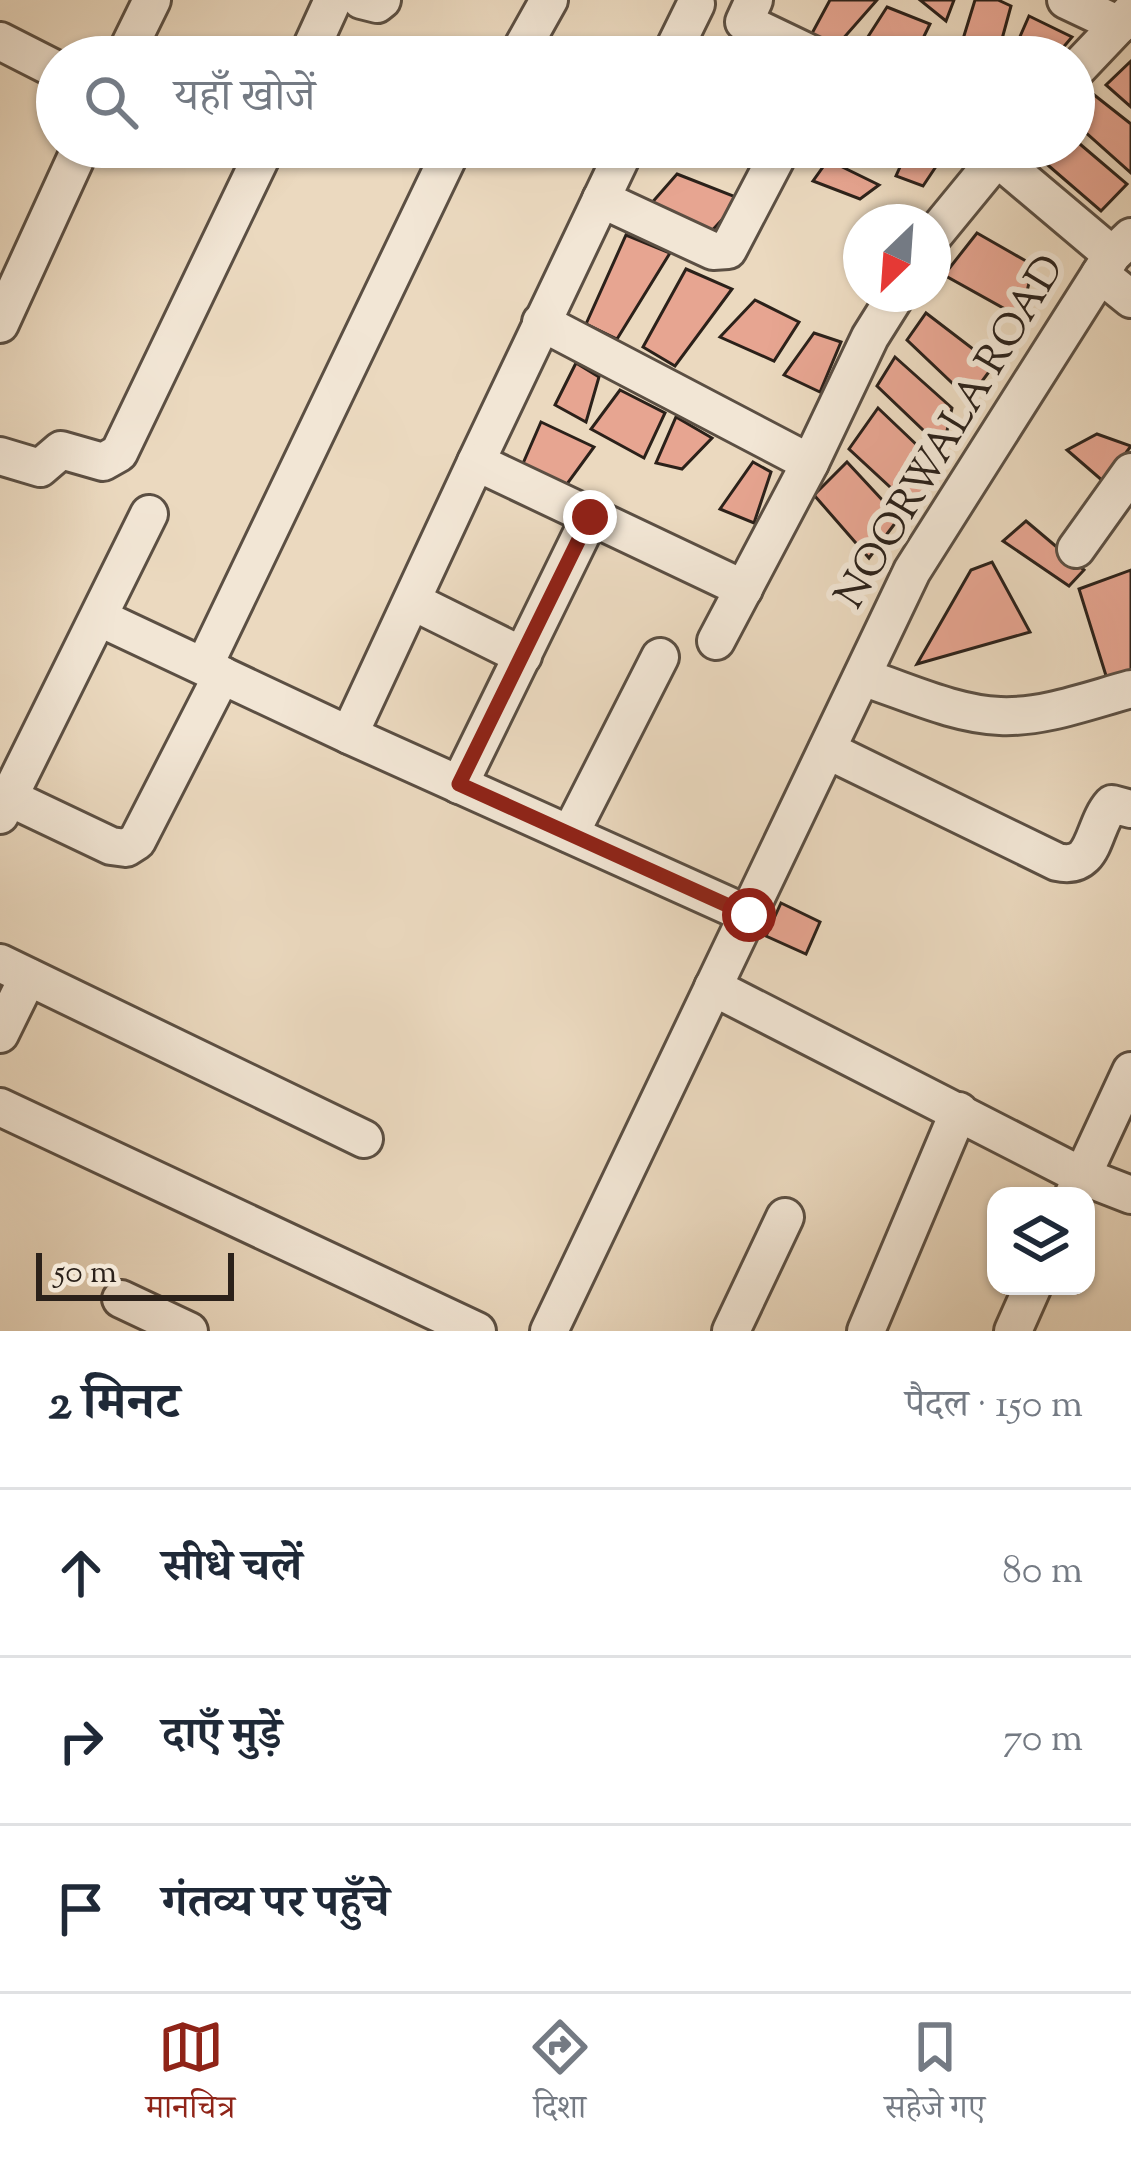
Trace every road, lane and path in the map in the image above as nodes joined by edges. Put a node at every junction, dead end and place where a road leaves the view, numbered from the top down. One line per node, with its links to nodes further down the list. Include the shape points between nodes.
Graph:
1 (152, 0): 10 (street)
2 (333, 0): 11 (street)
3 (362, 0): 4 (street)
4 (382, 0)
5 (549, 0): 12 (street)
6 (1066, 0): 9 (street)
7 (693, 2): 8 (street); 13 (street)
8 (749, 11): 14 (street)
9 (1125, 18): 16 (street)
10 (134, 36)
11 (317, 36)
12 (529, 36)
13 (679, 36)
14 (786, 36)
15 (0, 41): 17 (street)
16 (1095, 50)
17 (36, 59)
18 (71, 168): 31 (street)
19 (256, 168): 34 (street, via 119,454 103,462 61,450 40,468)
20 (442, 168): 45 (street)
21 (616, 168): 25 (street)
22 (771, 168): 25 (street, via 728,250 713,251)
23 (983, 168): 26 (street)
24 (1016, 168): 27 (street)
25 (601, 199): 30 (street)
26 (951, 211)
27 (1114, 255): 28 (street); 46 (street, NOORWALA ROAD, via 912,572)
28 (1131, 298)
29 (886, 312): 33 (street)
30 (541, 322): 32 (street); 33 (street)
31 (0, 324)
32 (476, 462): 37 (street); 40 (street)
33 (810, 463): 39 (street)
34 (5, 470)
35 (1131, 472): 38 (street)
36 (148, 514): 41 (street)
37 (590, 517): 39 (street); 43 (street)
38 (1076, 550)
39 (744, 589): 42 (street)
40 (412, 601): 43 (street); 48 (street)
41 (100, 618): 45 (street); 51 (street)
42 (716, 641)
43 (524, 656): 50 (street)
44 (660, 656): 53 (street)
45 (213, 671): 48 (street); 51 (street, via 137,841 111,846)
46 (862, 677): 47 (street, via 1000,716); 49 (street, NOORWALA ROAD)
47 (1131, 689)
48 (349, 735): 50 (street)
49 (827, 750): 52 (street, via 1071,865 1088,853 1112,804); 54 (street, NOORWALA ROAD)
50 (459, 784): 53 (street)
51 (5, 807)
52 (1131, 809)
53 (570, 834): 54 (street)
54 (749, 915): 56 (street, NOORWALA ROAD)
55 (14, 970): 57 (street); 61 (street)
56 (713, 987): 60 (street); 69 (street, NOORWALA ROAD)
57 (0, 1034)
58 (1131, 1071): 62 (street)
59 (0, 1107): 68 (street)
60 (959, 1112): 62 (street); 71 (street)
61 (364, 1139)
62 (1078, 1186): 63 (street)
63 (1131, 1195)
64 (785, 1217): 70 (street)
65 (1029, 1295): 72 (street)
66 (122, 1299): 67 (street)
67 (189, 1331)
68 (477, 1331)
69 (549, 1331)
70 (731, 1331)
71 (866, 1331)
72 (1013, 1331)

